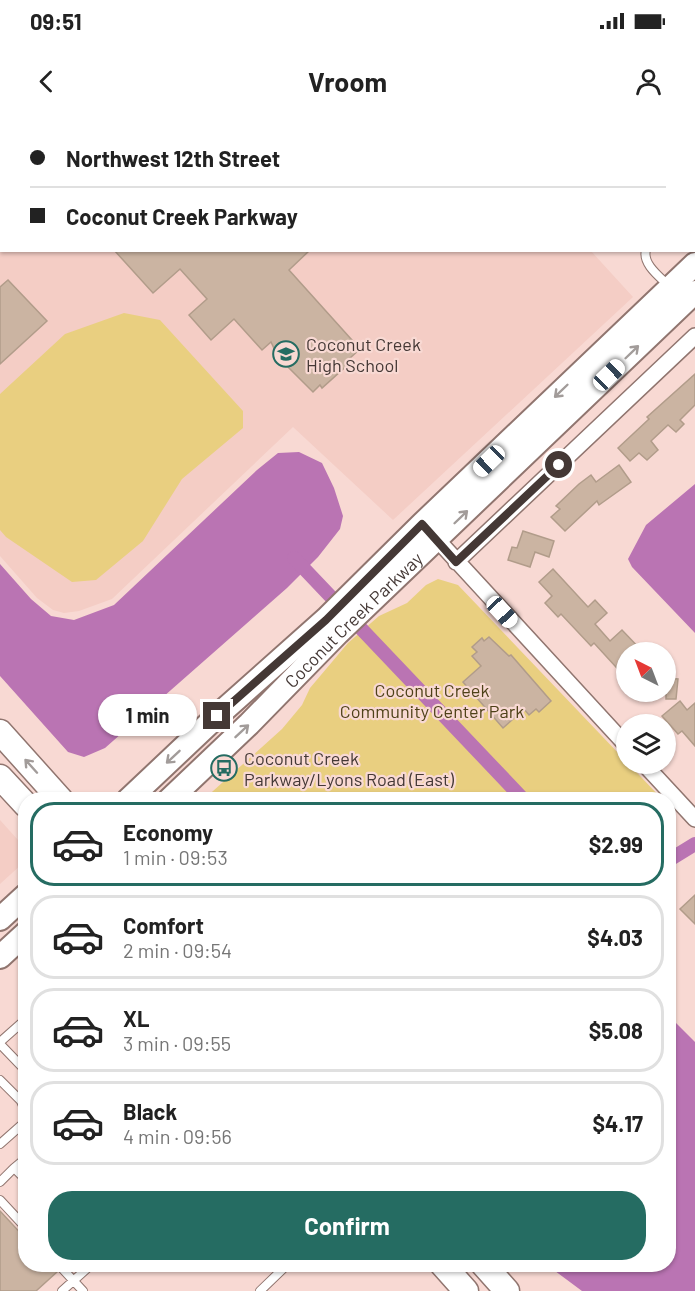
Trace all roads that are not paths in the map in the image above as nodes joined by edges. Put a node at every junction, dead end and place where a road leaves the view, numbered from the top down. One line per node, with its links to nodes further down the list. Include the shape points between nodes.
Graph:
1 (646, 252): 3 (lane, via 648,264)
2 (695, 264): 3 (main road, Coconut Creek Parkway)
3 (670, 288): 6 (main road, Coconut Creek Parkway, one-way to 6)
4 (695, 292): 6 (main road, Coconut Creek Parkway, one-way to 4)
5 (695, 336): 7 (street)
6 (430, 532): 7 (street); 8 (main road, Coconut Creek Parkway)
7 (456, 562): 10 (street)
8 (332, 626): 14 (main road, Coconut Creek Parkway, one-way to 14, via 217,716); 15 (main road, Coconut Creek Parkway, one-way to 8, via 249,724)
9 (0, 732): 13 (main road, one-way to 9)
10 (616, 734)
11 (653, 774): 16 (street)
12 (0, 777): 17 (main road)
13 (54, 792)
14 (136, 792)
15 (177, 792)
16 (670, 792)
17 (18, 796)
18 (676, 799): 19 (street)
19 (695, 819)
20 (18, 902): 21 (main road)
21 (0, 919)
22 (18, 940): 23 (main road)
23 (0, 957)
24 (18, 1026): 25 (lane)
25 (0, 1043): 26 (lane)
26 (18, 1062)
27 (0, 1080): 28 (lane)
28 (18, 1095)
29 (18, 1128): 30 (lane)
30 (0, 1144)
31 (18, 1165): 32 (lane)
32 (14, 1168): 33 (lane); 34 (lane)
33 (18, 1172)
34 (0, 1182)
35 (0, 1200): 36 (lane)
36 (18, 1219)
37 (65, 1272): 42 (lane)
38 (83, 1272): 42 (lane)
39 (280, 1272): 45 (lane)
40 (449, 1272): 46 (main road)
41 (490, 1272): 47 (main road)
42 (73, 1281): 43 (lane); 44 (lane)
43 (62, 1291)
44 (83, 1291)
45 (260, 1291)
46 (466, 1291)
47 (507, 1291)

